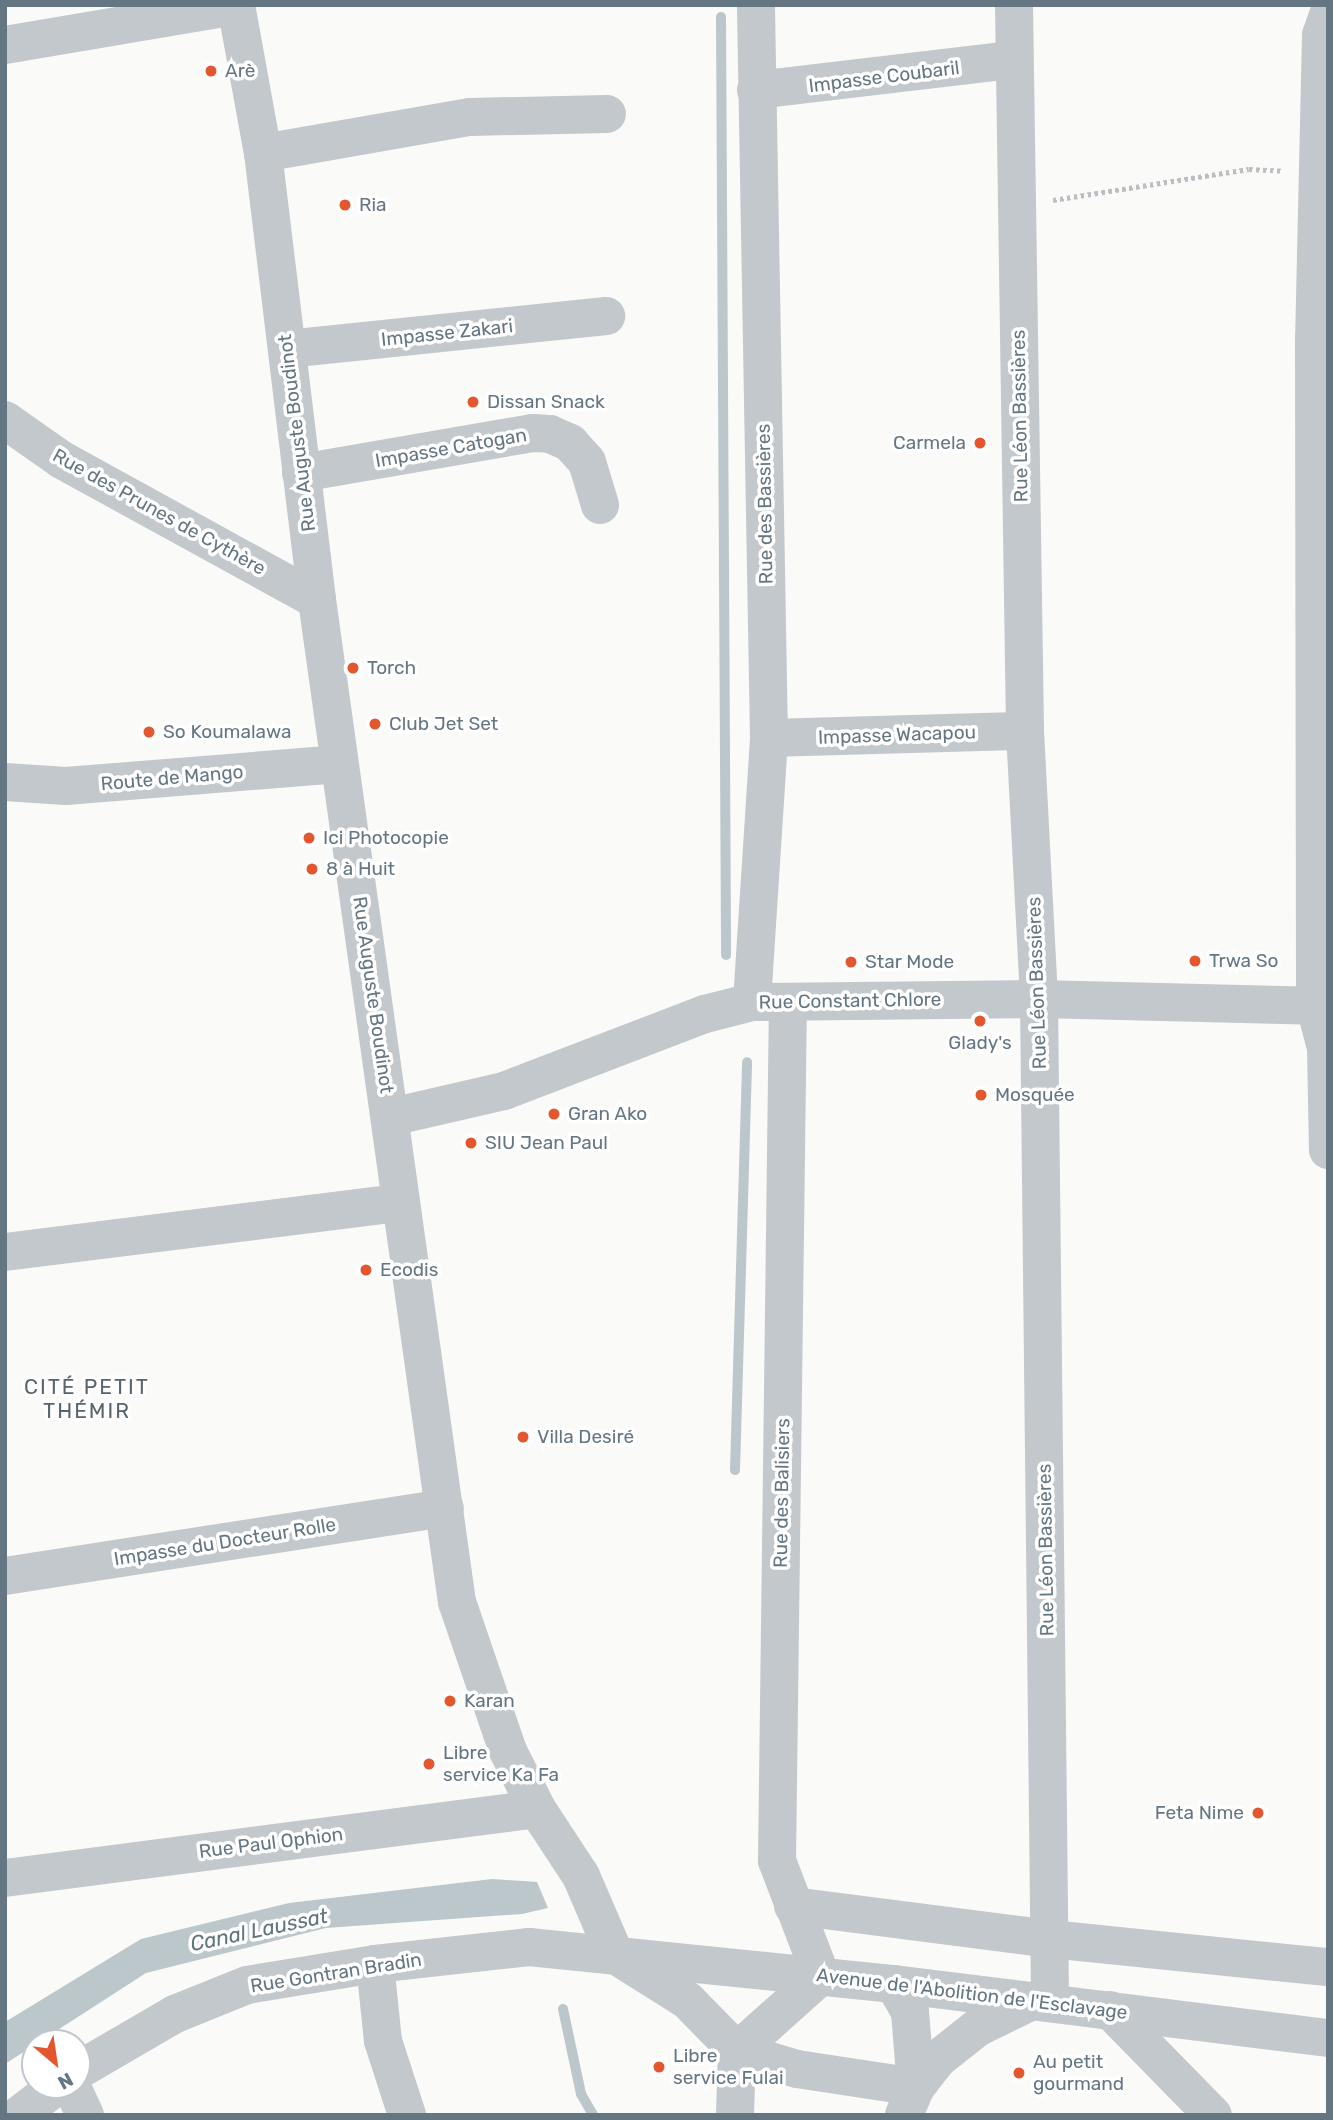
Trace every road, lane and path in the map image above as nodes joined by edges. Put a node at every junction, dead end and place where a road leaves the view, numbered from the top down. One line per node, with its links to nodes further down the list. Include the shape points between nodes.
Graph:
1 (756, 5): 7 (street, Rue des Bassières)
2 (1014, 5): 6 (street, Rue Léon Bassières)
3 (236, 6): 5 (street); 9 (street, Rue Auguste Boudinot)
4 (1328, 15): 10 (street, via 1321,35)
5 (5, 45)
6 (1012, 60): 7 (street, Impasse Coubaril); 11 (street, Rue Léon Bassières)
7 (756, 90): 19 (street, Rue des Bassières)
8 (607, 114): 9 (street, via 470,117)
9 (263, 153): 13 (street, Rue Auguste Boudinot)
10 (1319, 172): 11 (path, via 1249,169); 24 (street, via 1314,341)
11 (1017, 205): 18 (street, Rue Léon Bassières)
12 (607, 316): 13 (street, Impasse Zakari)
13 (287, 349): 15 (street, Rue Auguste Boudinot)
14 (5, 420): 17 (street, Rue des Prunes de Cythère, via 62,460)
15 (301, 473): 16 (street, Impasse Catogan, via 533,433 550,434 570,443 587,462); 17 (street, Rue Auguste Boudinot)
16 (600, 505)
17 (317, 600): 20 (street, Rue Auguste Boudinot)
18 (1025, 731): 19 (street, Impasse Wacapou); 22 (street, Rue Léon Bassières)
19 (769, 738): 23 (street, Rue des Bassières)
20 (340, 764): 21 (street, Route de Mango, via 66,786); 25 (street, Rue Auguste Boudinot)
21 (5, 782)
22 (1039, 999): 23 (street, Rue Constant Chlore); 24 (street, Rue Constant Chlore); 34 (street, Rue Léon Bassières)
23 (770, 1002): 25 (street, Rue Constant Chlore, via 705,1014 504,1091); 33 (street, Rue des Balisiers, via 777,1861)
24 (1321, 1006): 26 (street)
25 (391, 1117): 27 (street, Rue Auguste Boudinot)
26 (1328, 1150)
27 (401, 1203): 28 (street); 29 (street, Rue Auguste Boudinot)
28 (5, 1252)
29 (445, 1508): 30 (street, Impasse du Docteur Rolle); 31 (street, Rue Auguste Boudinot, via 457,1602 478,1674)
30 (5, 1576)
31 (537, 1809): 32 (street, Rue Paul Ophion); 35 (street, Rue Auguste Boudinot, via 581,1876)
32 (5, 1878)
33 (793, 1906): 34 (street); 38 (street, Rue des Balisiers)
34 (1050, 1939): 37 (street); 40 (street, Rue Léon Bassières)
35 (615, 1955): 36 (street, Rue Gontran Bradin, via 529,1948); 38 (street, Avenue de l'Abolition de l'Esclavage); 43 (street, via 688,2001)
36 (375, 1964): 44 (street, Rue Gontran Bradin, via 247,1985 175,2014); 50 (street, via 383,2041)
37 (1328, 1967)
38 (821, 1976): 39 (street, Avenue de l'Abolition de l'Esclavage); 43 (street)
39 (894, 1984): 40 (street, Avenue de l'Abolition de l'Esclavage); 47 (street, via 910,2012)
40 (1041, 2002): 41 (street, Avenue de l'Abolition de l'Esclavage); 47 (street, via 977,2028 939,2058)
41 (1110, 2010): 42 (street, Avenue de l'Abolition de l'Esclavage); 52 (street)
42 (1328, 2038)
43 (737, 2051): 47 (street); 51 (street)
44 (91, 2063)
45 (40, 2099): 48 (street)
46 (78, 2099): 49 (street)
47 (910, 2101)
48 (19, 2115)
49 (85, 2115)
50 (407, 2115)
51 (735, 2115)
52 (1213, 2115)

